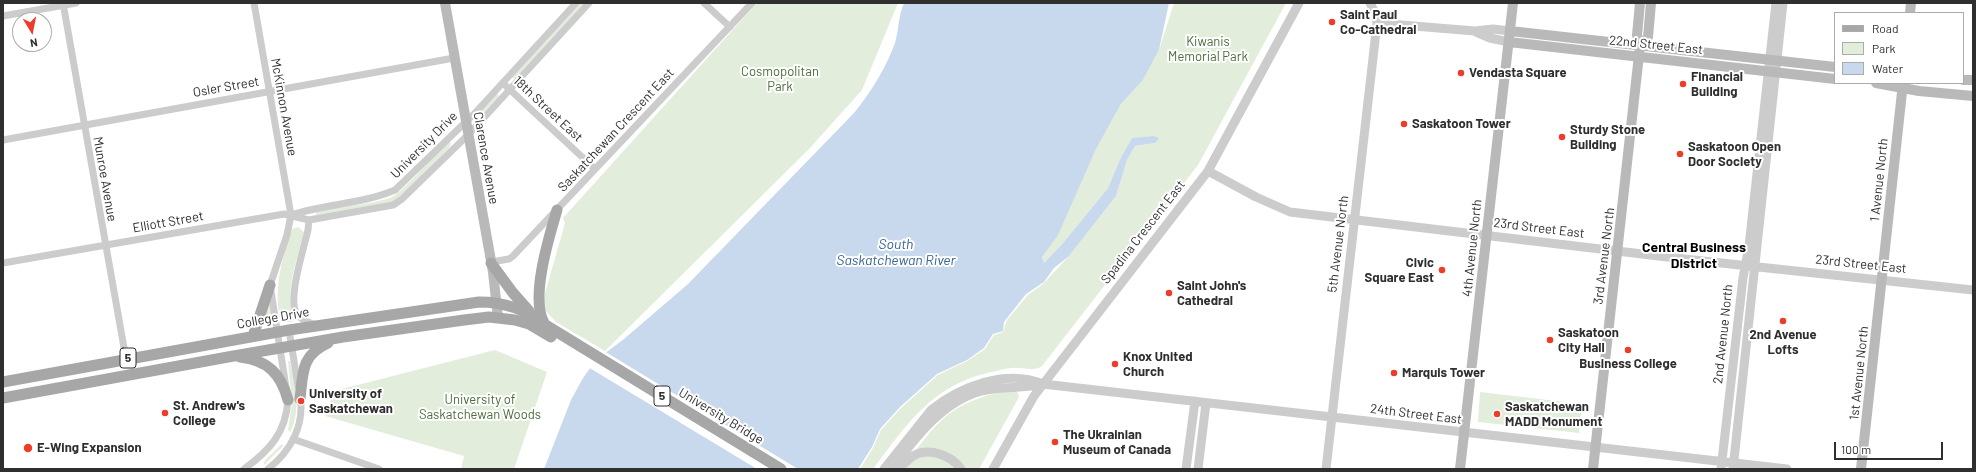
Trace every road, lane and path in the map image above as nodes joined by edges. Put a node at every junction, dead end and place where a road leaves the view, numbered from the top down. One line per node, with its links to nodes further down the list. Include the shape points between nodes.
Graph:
1 (76, 3): 15 (street)
2 (254, 3): 33 (street, McKinnon Avenue)
3 (445, 3): 24 (main road, Clarence Avenue)
4 (576, 3): 29 (street, University Drive)
5 (589, 3): 32 (street, University Drive)
6 (704, 3): 18 (street)
7 (752, 3): 18 (street, Saskatchewan Crescent East)
8 (1299, 3): 40 (street, Spadina Crescent East)
9 (1370, 3): 17 (street)
10 (1513, 3): 19 (main road, 4th Avenue North)
11 (1640, 3): 22 (main road, via 1637,36)
12 (1651, 3): 22 (main road, via 1648,37)
13 (1776, 3): 25 (street)
14 (1783, 3): 25 (street)
15 (63, 4): 16 (street); 36 (street, Munroe Avenue)
16 (3, 16)
17 (1377, 23): 20 (street, 22nd Street East); 44 (street, 5th Avenue North)
18 (730, 27): 39 (street, Saskatchewan Crescent East)
19 (1510, 31): 20 (street, 22nd Street East, via 1494,29); 21 (main road, 4th Avenue North); 22 (main road, 22nd Street East)
20 (1475, 32): 21 (street, 22nd Street East)
21 (1509, 42): 23 (main road, 22nd Street East); 45 (main road, 4th Avenue North)
22 (1640, 46): 23 (main road, 3rd Avenue North); 25 (main road, 22nd Street East)
23 (1639, 57): 27 (main road, 22nd Street East); 47 (main road, 3rd Avenue North)
24 (454, 58): 33 (street, Osler Street); 35 (main road, Clarence Avenue)
25 (1774, 60): 26 (main road, 22nd Street East); 27 (street, 2nd Avenue North)
26 (1834, 67)
27 (1772, 71): 28 (main road, 22nd Street East); 50 (street, 2nd Avenue North, via 1749,246)
28 (1834, 79)
29 (502, 82): 32 (street, 18th Street East); 35 (street, University Drive)
30 (1889, 84): 31 (main road)
31 (1902, 85): 34 (main road, via 1959,96); 51 (main road, 1 Avenue North)
32 (509, 88): 37 (street, University Drive); 39 (street, 18th Street East)
33 (269, 91): 36 (street, Osler Street); 42 (street, McKinnon Avenue)
34 (1973, 96)
35 (466, 121): 37 (main road, Clarence Avenue); 42 (street, University Drive, via 395,190 381,196)
36 (83, 125): 38 (street, Osler Street); 46 (street, Munroe Avenue)
37 (468, 134): 43 (street, University Drive, via 407,194 392,205); 48 (main road, Clarence Avenue)
38 (3, 140)
39 (595, 169): 41 (street, Saskatchewan Crescent East)
40 (1208, 171): 44 (street, 23rd Street East, via 1281,209); 65 (street, Spadina Crescent East)
41 (557, 210): 48 (street, Saskatchewan Crescent East, via 513,256); 56 (main road, via 544,261 539,296)
42 (291, 215): 43 (street, University Drive); 46 (street, Elliott Street, via 284,214); 52 (street)
43 (308, 220): 57 (street, via 293,298 296,313 302,319)
44 (1354, 220): 45 (street, 23rd Street East); 73 (street, 5th Avenue North)
45 (1486, 235): 47 (street, 23rd Street East); 74 (main road, 4th Avenue North)
46 (106, 246): 49 (street, Elliott Street); 63 (street, Munroe Avenue)
47 (1618, 250): 50 (street, 23rd Street East); 76 (main road, 3rd Avenue North)
48 (491, 262): 54 (main road, Clarence Avenue); 56 (main road)
49 (3, 263)
50 (1750, 265): 51 (street, 23rd Street East); 77 (street, 2nd Avenue North); 78 (street, 2nd Avenue North)
51 (1882, 279): 53 (street, 23rd Street East); 95 (main road, 1st Avenue North)
52 (270, 285): 58 (street); 59 (main road)
53 (1973, 290)
54 (497, 302): 55 (main road, Clarence Avenue); 56 (main road, College Drive / 5, via 519,308); 57 (main road, College Drive / 5, via 479,302)
55 (498, 318): 56 (main road, 5); 60 (main road, 5, via 464,320)
56 (540, 324): 82 (main road, University Bridge / 5); 83 (main road, University Bridge / 5)
57 (316, 325): 58 (main road, College Drive / 5)
58 (283, 331): 59 (main road, College Drive / 5); 61 (street); 61 (street)
59 (253, 336): 63 (main road, College Drive / 5)
60 (343, 337): 61 (main road, 5); 68 (main road, via 322,345 308,357)
61 (286, 347): 62 (main road, 5); 68 (street); 69 (street)
62 (228, 357): 66 (main road, 5); 69 (main road, via 254,360 270,367 282,382)
63 (126, 359): 64 (main road, College Drive / 5)
64 (3, 382)
65 (1043, 384): 70 (street, 24th Street East); 84 (street, via 1032,380 1009,378 974,385 957,394 931,410); 85 (street, via 999,388 968,396 932,420); 88 (street, Spadina Crescent East)
66 (20, 395): 67 (main road, 5); 71 (main road)
67 (3, 398)
68 (300, 399): 75 (street, via 300,422)
69 (288, 400): 79 (street, via 286,418 275,441)
70 (1195, 401): 72 (street, 24th Street East); 89 (street)
71 (3, 403)
72 (1206, 403): 73 (street, 24th Street East); 90 (street)
73 (1332, 418): 74 (street, 24th Street East); 91 (street, 5th Avenue North)
74 (1464, 433): 76 (street, 24th Street East); 92 (main road, 4th Avenue North)
75 (293, 439): 80 (street, via 282,456); 81 (street)
76 (1596, 447): 77 (street, 24th Street East); 93 (main road, 3rd Avenue North)
77 (1722, 465): 78 (street, 24th Street East)
78 (1733, 466): 94 (street, 24th Street East)
79 (244, 469)
80 (268, 469)
81 (379, 469)
82 (768, 469)
83 (781, 469)
84 (884, 469)
85 (892, 469)
86 (898, 469): 87 (street, via 913,456 927,453 945,455)
87 (961, 469)
88 (993, 469)
89 (1186, 469)
90 (1198, 469)
91 (1326, 469)
92 (1460, 469)
93 (1593, 469)
94 (1787, 469)
95 (1861, 469)

